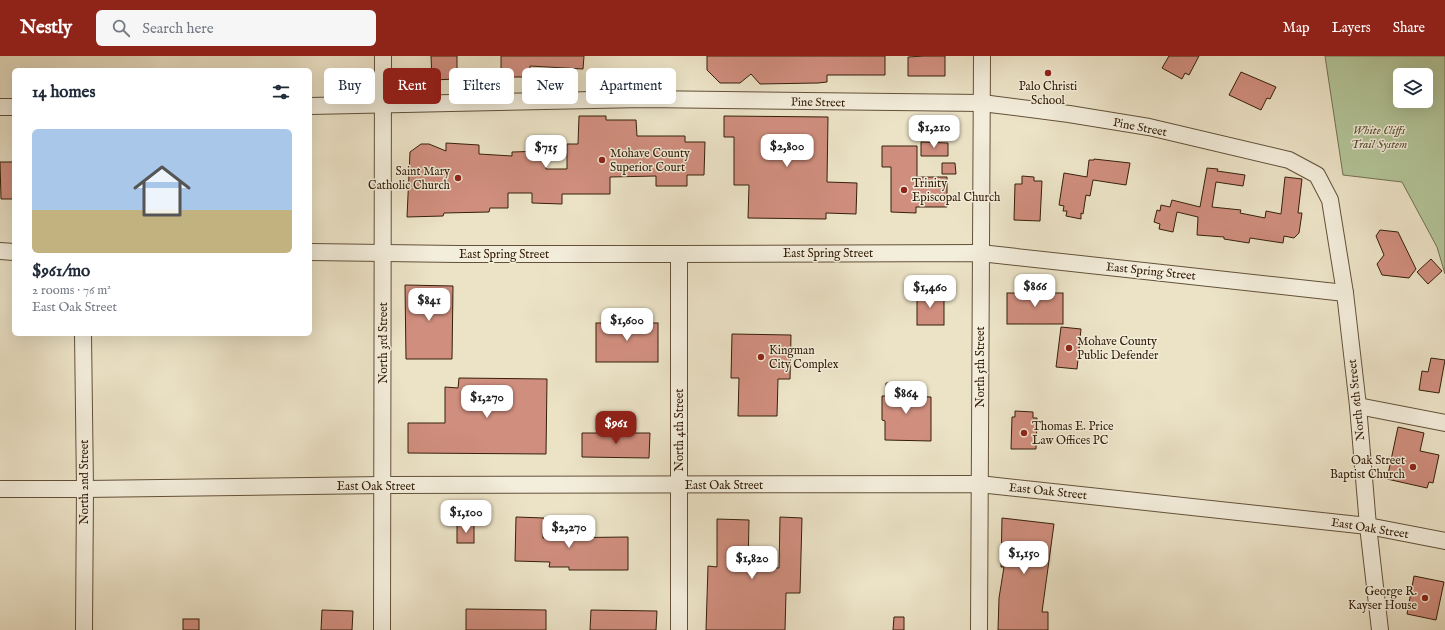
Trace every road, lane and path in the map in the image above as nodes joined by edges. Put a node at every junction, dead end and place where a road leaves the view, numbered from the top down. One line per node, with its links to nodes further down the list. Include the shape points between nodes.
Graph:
1 (383, 56): 3 (street, North 3rd Street)
2 (982, 56): 5 (street, North 5th Street)
3 (383, 68)
4 (441, 103): 5 (street, Pine Street, via 643,99)
5 (982, 103): 10 (street, Pine Street, via 1148,127 1289,160); 15 (street, North 5th Street)
6 (384, 104): 7 (street, Pine Street); 14 (street, North 3rd Street)
7 (312, 106)
8 (0, 107): 9 (street)
9 (12, 107)
10 (1317, 175): 17 (street, North 6th Street, via 1330,200)
11 (0, 252): 12 (street)
12 (12, 252)
13 (312, 252): 14 (street, East Spring Street)
14 (384, 253): 16 (street, East Spring Street); 22 (street, North 3rd Street)
15 (980, 253): 16 (street, East Spring Street); 17 (street, East Spring Street); 21 (street, North 5th Street)
16 (679, 254): 23 (street, North 4th Street)
17 (1345, 293): 19 (street, North 6th Street)
18 (83, 336): 25 (street, North 2nd Street)
19 (1358, 406): 20 (street); 26 (street, North 6th Street)
20 (1445, 423)
21 (979, 484): 23 (street, East Oak Street); 26 (street, East Oak Street); 31 (street, North 5th Street)
22 (383, 485): 23 (street, East Oak Street); 25 (street, East Oak Street); 29 (street, North 3rd Street)
23 (679, 485): 30 (street, North 4th Street)
24 (0, 489): 25 (street, East Oak Street)
25 (85, 489): 28 (street, North 2nd Street)
26 (1368, 526): 27 (street, East Oak Street); 32 (street, North 6th Street)
27 (1445, 541)
28 (84, 630)
29 (382, 630)
30 (679, 630)
31 (979, 630)
32 (1380, 630)

